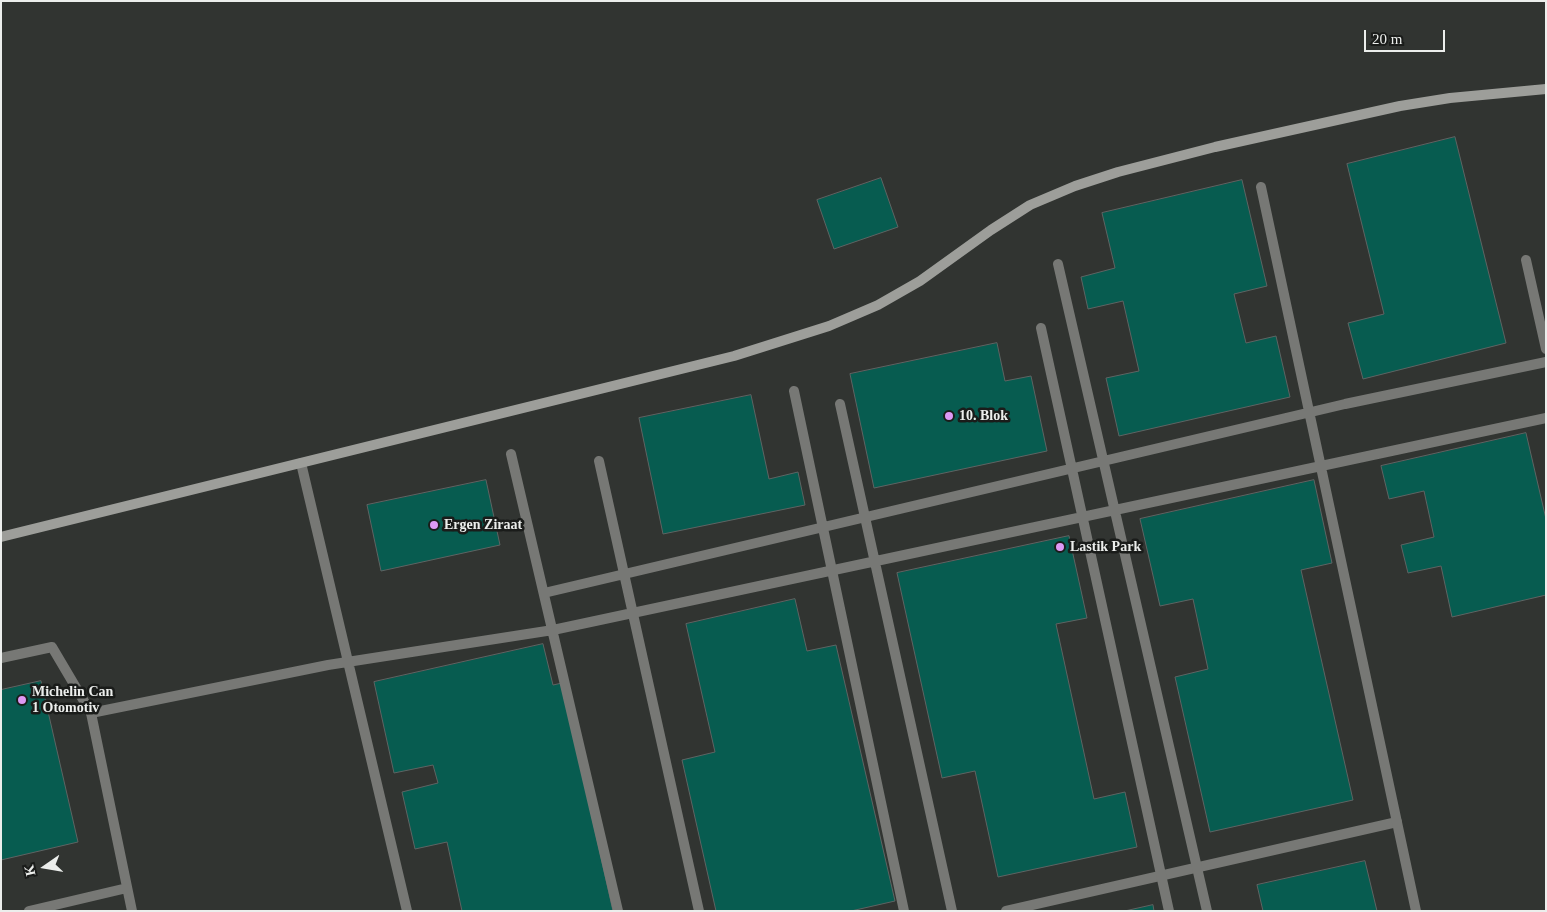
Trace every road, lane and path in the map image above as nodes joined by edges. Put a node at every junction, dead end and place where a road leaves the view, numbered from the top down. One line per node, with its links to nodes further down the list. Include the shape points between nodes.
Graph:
1 (1546, 89): 15 (main road, via 1400,106 1295,128 1118,172 1030,205 920,281 878,305 829,326 734,356)
2 (1261, 187): 10 (street)
3 (1526, 260): 6 (street)
4 (1058, 264): 14 (street)
5 (1040, 328): 17 (street)
6 (1546, 349)
7 (1546, 362): 10 (street)
8 (794, 391): 21 (street)
9 (840, 404): 19 (street)
10 (1309, 412): 14 (street); 16 (street)
11 (1546, 418): 16 (street)
12 (511, 454): 26 (street)
13 (599, 461): 25 (street)
14 (1104, 461): 17 (street); 18 (street)
15 (302, 463): 22 (main road); 30 (street)
16 (1320, 466): 18 (street); 32 (street)
17 (1072, 468): 19 (street); 20 (street)
18 (1115, 510): 20 (street); 33 (street)
19 (865, 517): 21 (street); 23 (street)
20 (1082, 517): 23 (street); 34 (street)
21 (823, 527): 24 (street); 25 (street)
22 (1, 537)
23 (875, 561): 24 (street); 42 (street)
24 (832, 570): 27 (street); 41 (street)
25 (624, 574): 26 (street); 27 (street)
26 (544, 593): 28 (street)
27 (633, 613): 28 (street); 40 (street)
28 (552, 630): 30 (street); 39 (street)
29 (1, 658): 31 (street, via 52,647)
30 (348, 662): 31 (street); 38 (street)
31 (91, 713): 35 (street)
32 (1397, 822): 33 (street); 46 (street)
33 (1197, 868): 34 (street); 45 (street)
34 (1161, 876): 43 (street); 44 (street)
35 (127, 888): 36 (street); 37 (street)
36 (28, 911)
37 (132, 911)
38 (407, 911)
39 (618, 911)
40 (699, 911)
41 (904, 911)
42 (952, 911)
43 (1006, 911)
44 (1169, 911)
45 (1207, 911)
46 (1416, 911)

